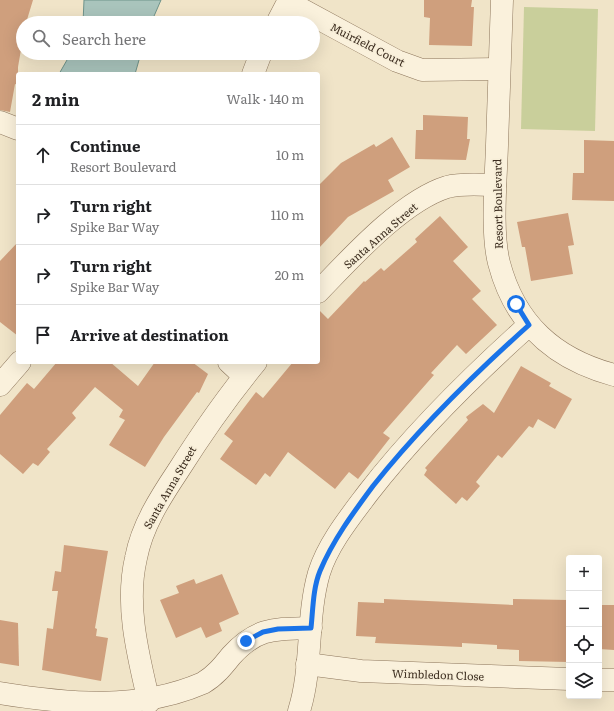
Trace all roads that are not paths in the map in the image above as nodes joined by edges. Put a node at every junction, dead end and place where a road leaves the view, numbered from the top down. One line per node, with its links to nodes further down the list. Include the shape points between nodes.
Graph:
1 (502, 0): 7 (street, Resort Boulevard)
2 (289, 1): 3 (street, Muirfield Court); 4 (street, Muirfield Court)
3 (281, 16)
4 (316, 16)
5 (320, 18): 7 (street, Muirfield Court, via 397,61 422,70)
6 (258, 60): 8 (street)
7 (500, 68): 11 (street, Resort Boulevard)
8 (254, 72)
9 (0, 122): 10 (street)
10 (16, 128)
11 (495, 185): 12 (street, Santa Anna Street, via 470,184 430,193 389,224); 13 (street, Resort Boulevard, via 498,262 516,304)
12 (320, 290)
13 (529, 325): 16 (street, Resort Boulevard, via 544,341 568,357 591,369); 18 (street, via 448,401 398,455 358,507 332,546 320,572)
14 (18, 364): 17 (street)
15 (243, 367): 24 (street, Santa Anna Street, via 168,486 141,538 135,559 132,601 140,662)
16 (614, 375)
17 (0, 385)
18 (311, 628): 19 (street); 24 (street, via 263,632 246,641 203,683 177,695)
19 (307, 664): 20 (street, Wimbledon Close, via 361,671); 25 (street)
20 (566, 679)
21 (602, 680): 22 (street)
22 (614, 680)
23 (0, 693): 24 (street, via 101,707)
24 (149, 702)
25 (299, 711)

